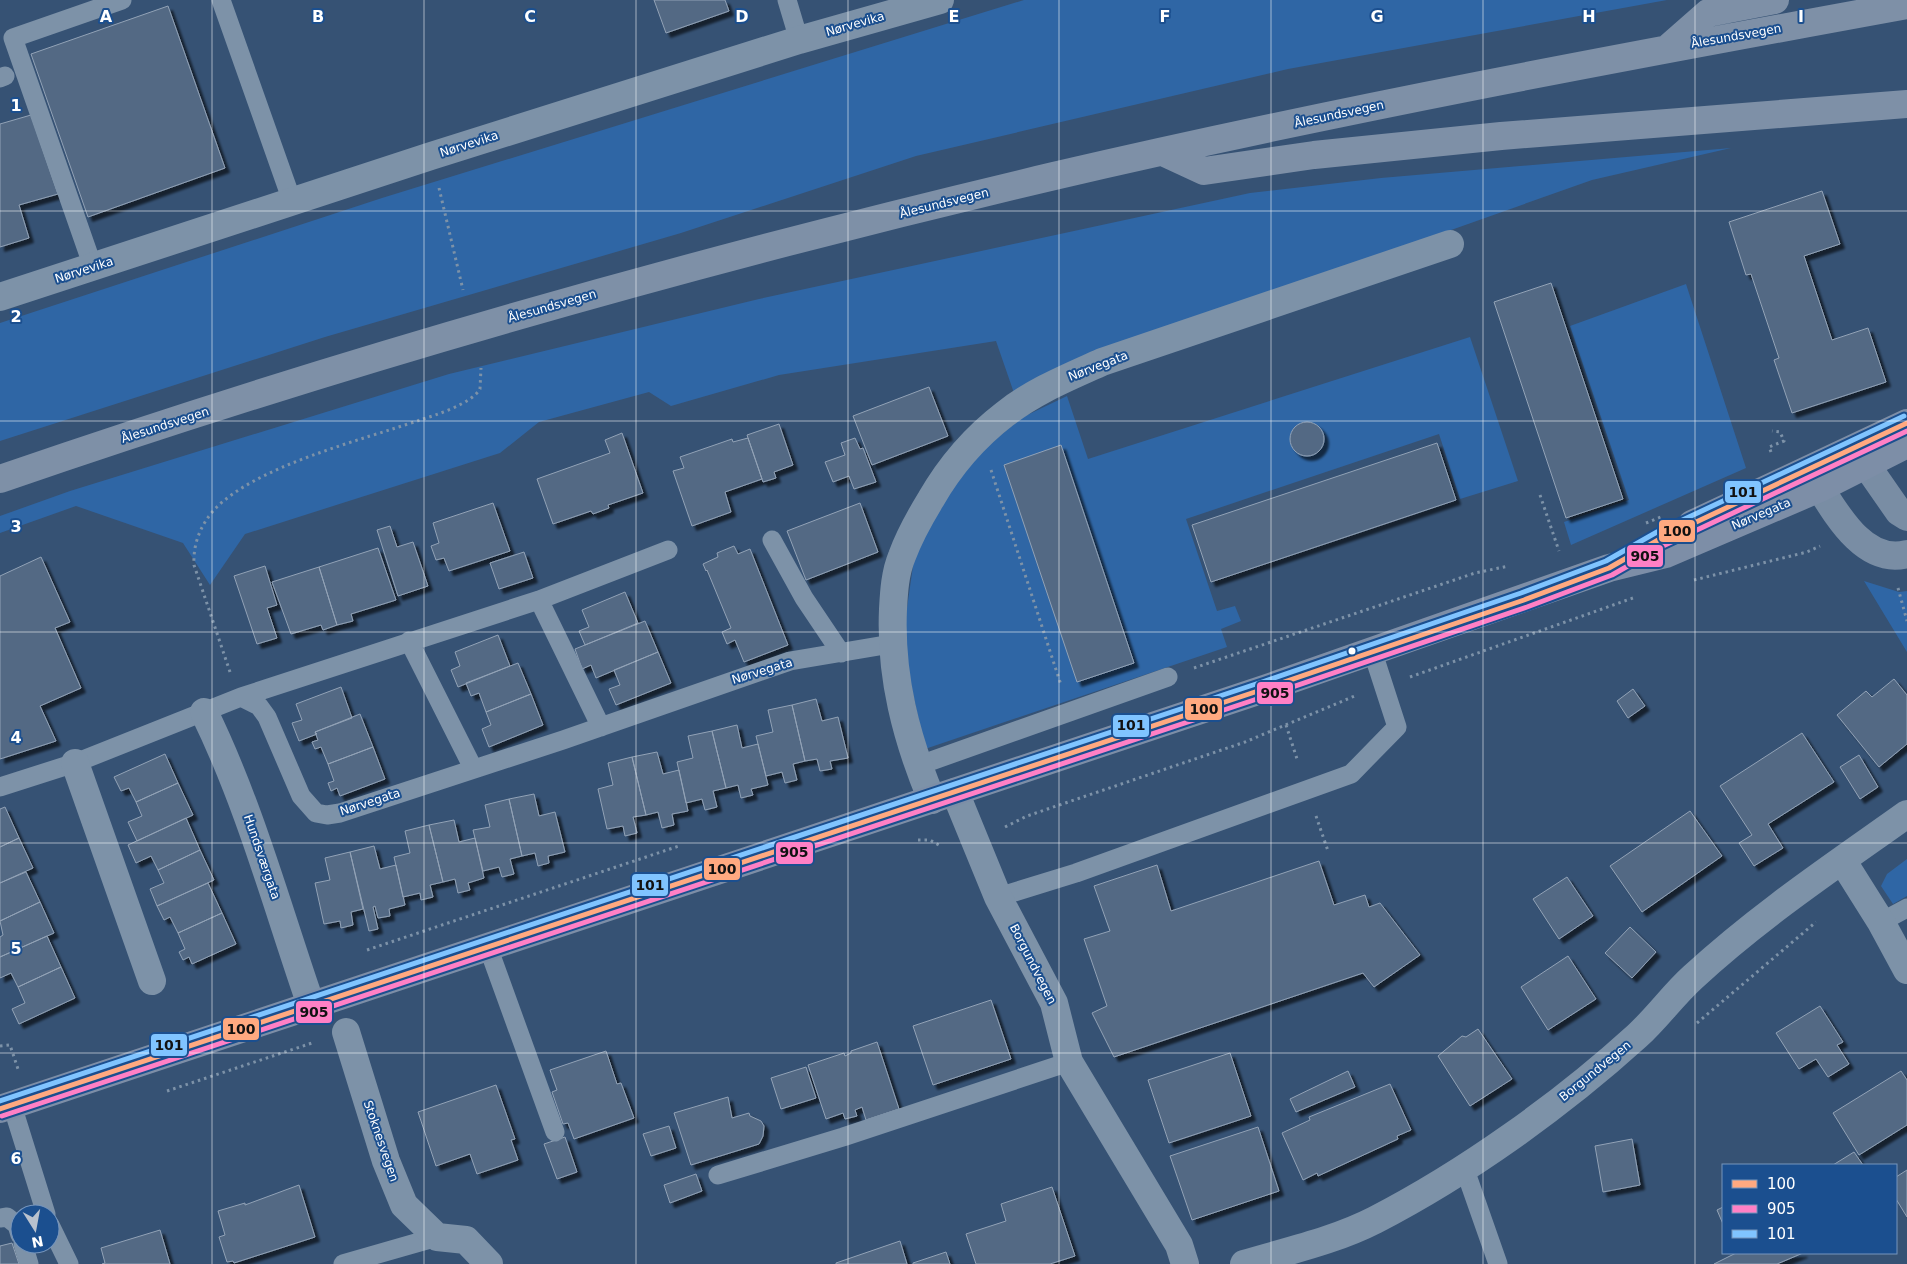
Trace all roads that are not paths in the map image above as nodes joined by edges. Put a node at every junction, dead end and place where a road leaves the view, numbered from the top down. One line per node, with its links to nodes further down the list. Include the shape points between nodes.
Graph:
1 (122, 0): 14 (lane, via 13,38)
2 (221, 0): 12 (lane)
3 (787, 0): 8 (lane)
4 (940, 0): 7 (street, Nørvevika)
5 (1775, 0): 9 (highway, via 1708,13)
6 (1907, 5): 9 (highway, Ålesundsvegen)
7 (886, 7): 8 (street, Nørvevika)
8 (799, 40): 12 (street, Nørvevika)
9 (1667, 49): 11 (highway, Ålesundsvegen, via 1439,92)
10 (1907, 104): 11 (highway, via 1501,136 1314,155 1204,171)
11 (1163, 152): 20 (highway, Ålesundsvegen, via 909,211 575,300 356,364)
12 (292, 201): 14 (street, Nørvevika)
13 (1450, 244): 29 (street, Nørvegata, via 1102,362 1046,388 1006,413 971,443 940,483 920,518 901,557 894,588)
14 (93, 267): 15 (street, Nørvevika)
15 (0, 297)
16 (1907, 423): 18 (main road, Nørvegata)
17 (1907, 444): 19 (main road, Nørvegata)
18 (1836, 458): 19 (main road); 21 (main road); 26 (main road, Nørvegata, via 1660,539)
19 (1867, 466): 21 (main road, Nørvegata); 22 (main road, via 1898,512)
20 (0, 479)
21 (1820, 488): 25 (main road, via 1859,541 1881,554); 26 (main road, Nørvegata, via 1666,554)
22 (1907, 517)
23 (772, 540): 31 (lane, via 804,598)
24 (668, 550): 27 (lane)
25 (1907, 554)
26 (1609, 568): 30 (main road, Nørvegata)
27 (538, 600): 28 (lane); 35 (lane)
28 (409, 641): 33 (lane); 38 (lane)
29 (891, 644): 31 (lane, Nørvegata); 37 (street, Nørvegata, via 896,684)
30 (1373, 652): 40 (main road, Nørvegata); 43 (lane, via 1397,727 1351,774 1076,873)
31 (841, 653): 35 (lane, Nørvegata, via 790,661)
32 (1168, 677): 37 (lane)
33 (242, 697): 34 (lane); 38 (lane, Nørvegata, via 259,706 267,717 301,796 316,813 340,813)
34 (204, 712): 36 (lane); 49 (street, Hundsværgata, via 256,837)
35 (601, 727): 38 (lane, Nørvegata)
36 (75, 763): 39 (lane); 48 (street)
37 (917, 766): 40 (street, Nørvegata)
38 (472, 768)
39 (0, 787)
40 (943, 796): 43 (street, Borgundvegen, via 972,836); 46 (main road, Nørvegata)
41 (1907, 814): 42 (street, Borgundvegen)
42 (1842, 860): 45 (street); 54 (street, Borgundvegen, via 1769,913 1693,977 1639,1034 1601,1067 1514,1134)
43 (998, 897): 51 (street, Borgundvegen, via 1054,1003)
44 (1907, 908): 45 (lane)
45 (1881, 922): 47 (street)
46 (488, 947): 49 (main road, Nørvegata); 53 (lane)
47 (1907, 970)
48 (152, 981)
49 (311, 1005): 52 (main road, Nørvegata)
50 (346, 1032): 57 (street, Stoknesvegen, via 386,1161 404,1205)
51 (1069, 1062): 55 (lane); 62 (street, Borgundvegen, via 1179,1245)
52 (6, 1107): 56 (lane)
53 (555, 1132)
54 (1464, 1167): 63 (street, Borgundvegen, via 1373,1221 1348,1232); 64 (lane)
55 (718, 1175)
56 (42, 1204)
57 (438, 1237): 60 (lane); 61 (street, via 466,1240)
58 (60, 1246): 59 (lane)
59 (69, 1264)
60 (343, 1264)
61 (489, 1264)
62 (1186, 1264)
63 (1244, 1264)
64 (1498, 1264)

